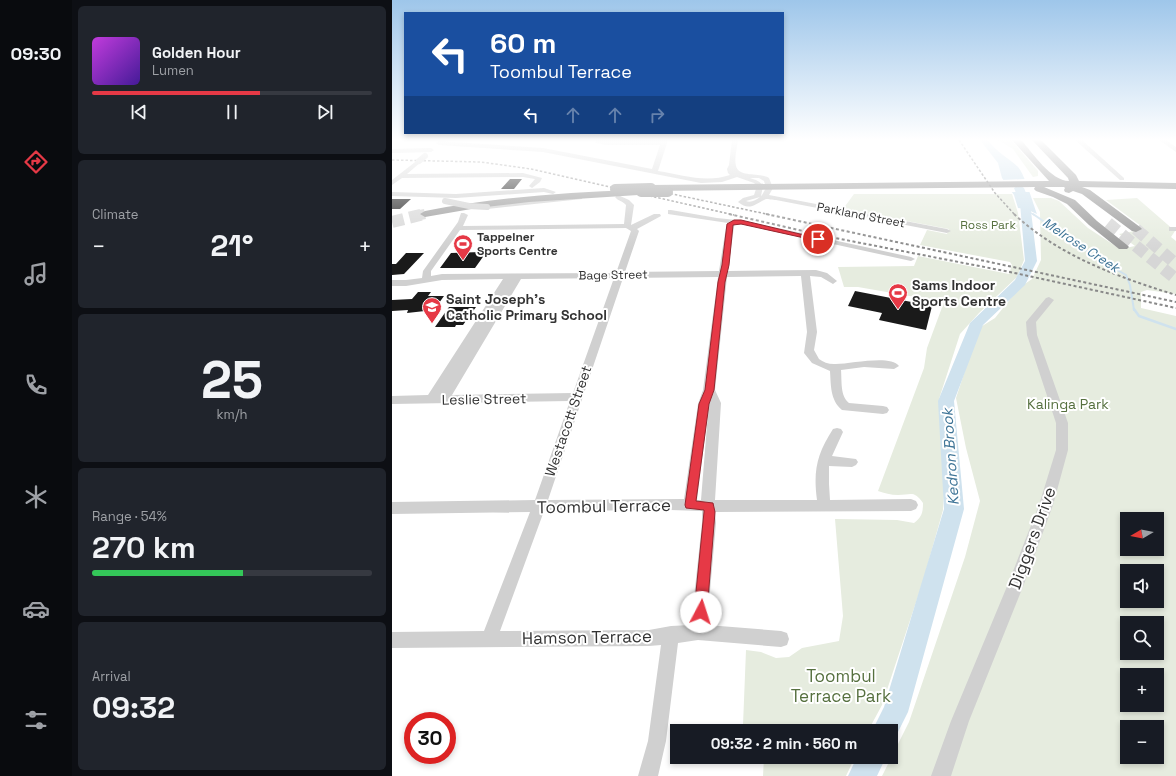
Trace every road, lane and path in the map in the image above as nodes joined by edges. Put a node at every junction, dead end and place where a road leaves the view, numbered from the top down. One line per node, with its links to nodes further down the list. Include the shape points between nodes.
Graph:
1 (401, 176): 13 (street)
2 (533, 176): 15 (street, via 538,177 538,181)
3 (679, 176): 11 (street, via 707,181)
4 (737, 176): 11 (street)
5 (1046, 176): 19 (highway)
6 (1048, 176): 16 (highway)
7 (1060, 176): 16 (highway)
8 (1061, 176): 16 (highway)
9 (1063, 176): 16 (highway)
10 (1119, 176): 12 (street)
11 (741, 179): 22 (highway); 23 (highway, bridge)
12 (1122, 179)
13 (392, 183)
14 (1090, 184): 16 (highway); 16 (highway); 17 (highway)
15 (532, 186)
16 (1070, 186): 19 (highway); 19 (highway, via 1057,195); 20 (highway); 25 (highway); 30 (highway); 35 (highway, via 1099,228)
17 (1150, 186): 18 (highway); 20 (highway)
18 (1176, 186)
19 (1034, 187): 22 (highway)
20 (1110, 189): 25 (highway)
21 (553, 192): 23 (highway); 23 (highway, via 492,198 425,211 514,199); 24 (street, via 544,190 450,196)
22 (766, 192): 23 (highway, bridge); 34 (street, Parkland Street)
23 (617, 193): 24 (street, bridge, via 611,196 487,207); 31 (street, Westacott Street, via 630,205)
24 (392, 194)
25 (1094, 198): 33 (highway)
26 (671, 212): 29 (street)
27 (464, 215): 32 (street)
28 (657, 216): 31 (street)
29 (733, 222): 36 (street); 38 (street, via 730,227)
30 (1113, 223)
31 (630, 227): 32 (street); 39 (street, Westacott Street, via 635,231)
32 (458, 228): 41 (street, via 428,271)
33 (1136, 229)
34 (947, 231)
35 (1123, 247)
36 (911, 259)
37 (805, 273): 38 (street, Bage Street); 42 (street, Bage Street, via 820,273); 46 (street, via 812,332 809,348 811,357 818,363)
38 (724, 274): 39 (street, Bage Street); 47 (street)
39 (620, 275): 40 (street, Bage Street); 48 (street, Westacott Street)
40 (514, 276): 41 (street, Bage Street); 50 (street); 51 (street)
41 (426, 279): 43 (street, Bage Street)
42 (833, 281)
43 (392, 283)
44 (1049, 300): 68 (street, Diggers Drive, via 1031,322 1032,335 1062,423 1060,457 1046,505 960,721)
45 (894, 366): 46 (street, via 864,363)
46 (835, 368): 52 (street, via 840,401 843,405)
47 (709, 390): 57 (street, via 704,404); 59 (street, via 715,403)
48 (576, 398): 51 (street, Leslie Street); 60 (street, Westacott Street)
49 (392, 400): 50 (street, Leslie Street)
50 (431, 400): 51 (street, Leslie Street)
51 (443, 400)
52 (882, 410)
53 (836, 432): 54 (street, via 828,445)
54 (824, 461): 55 (street); 56 (street)
55 (852, 462)
56 (824, 504): 58 (street, Toombul Terrace); 59 (street, Toombul Terrace)
57 (690, 505): 59 (street, Toombul Terrace); 60 (street, Toombul Terrace)
58 (911, 505)
59 (709, 506): 62 (street)
60 (539, 507): 61 (street, Toombul Terrace); 64 (street, Westacott Street)
61 (392, 508)
62 (698, 632): 63 (street, Hamson Terrace); 65 (street, Hamson Terrace)
63 (671, 634): 64 (street, Hamson Terrace, via 649,638); 67 (street, via 657,741)
64 (489, 639): 66 (street, Hamson Terrace)
65 (781, 639)
66 (392, 640)
67 (648, 776)
68 (941, 776)

